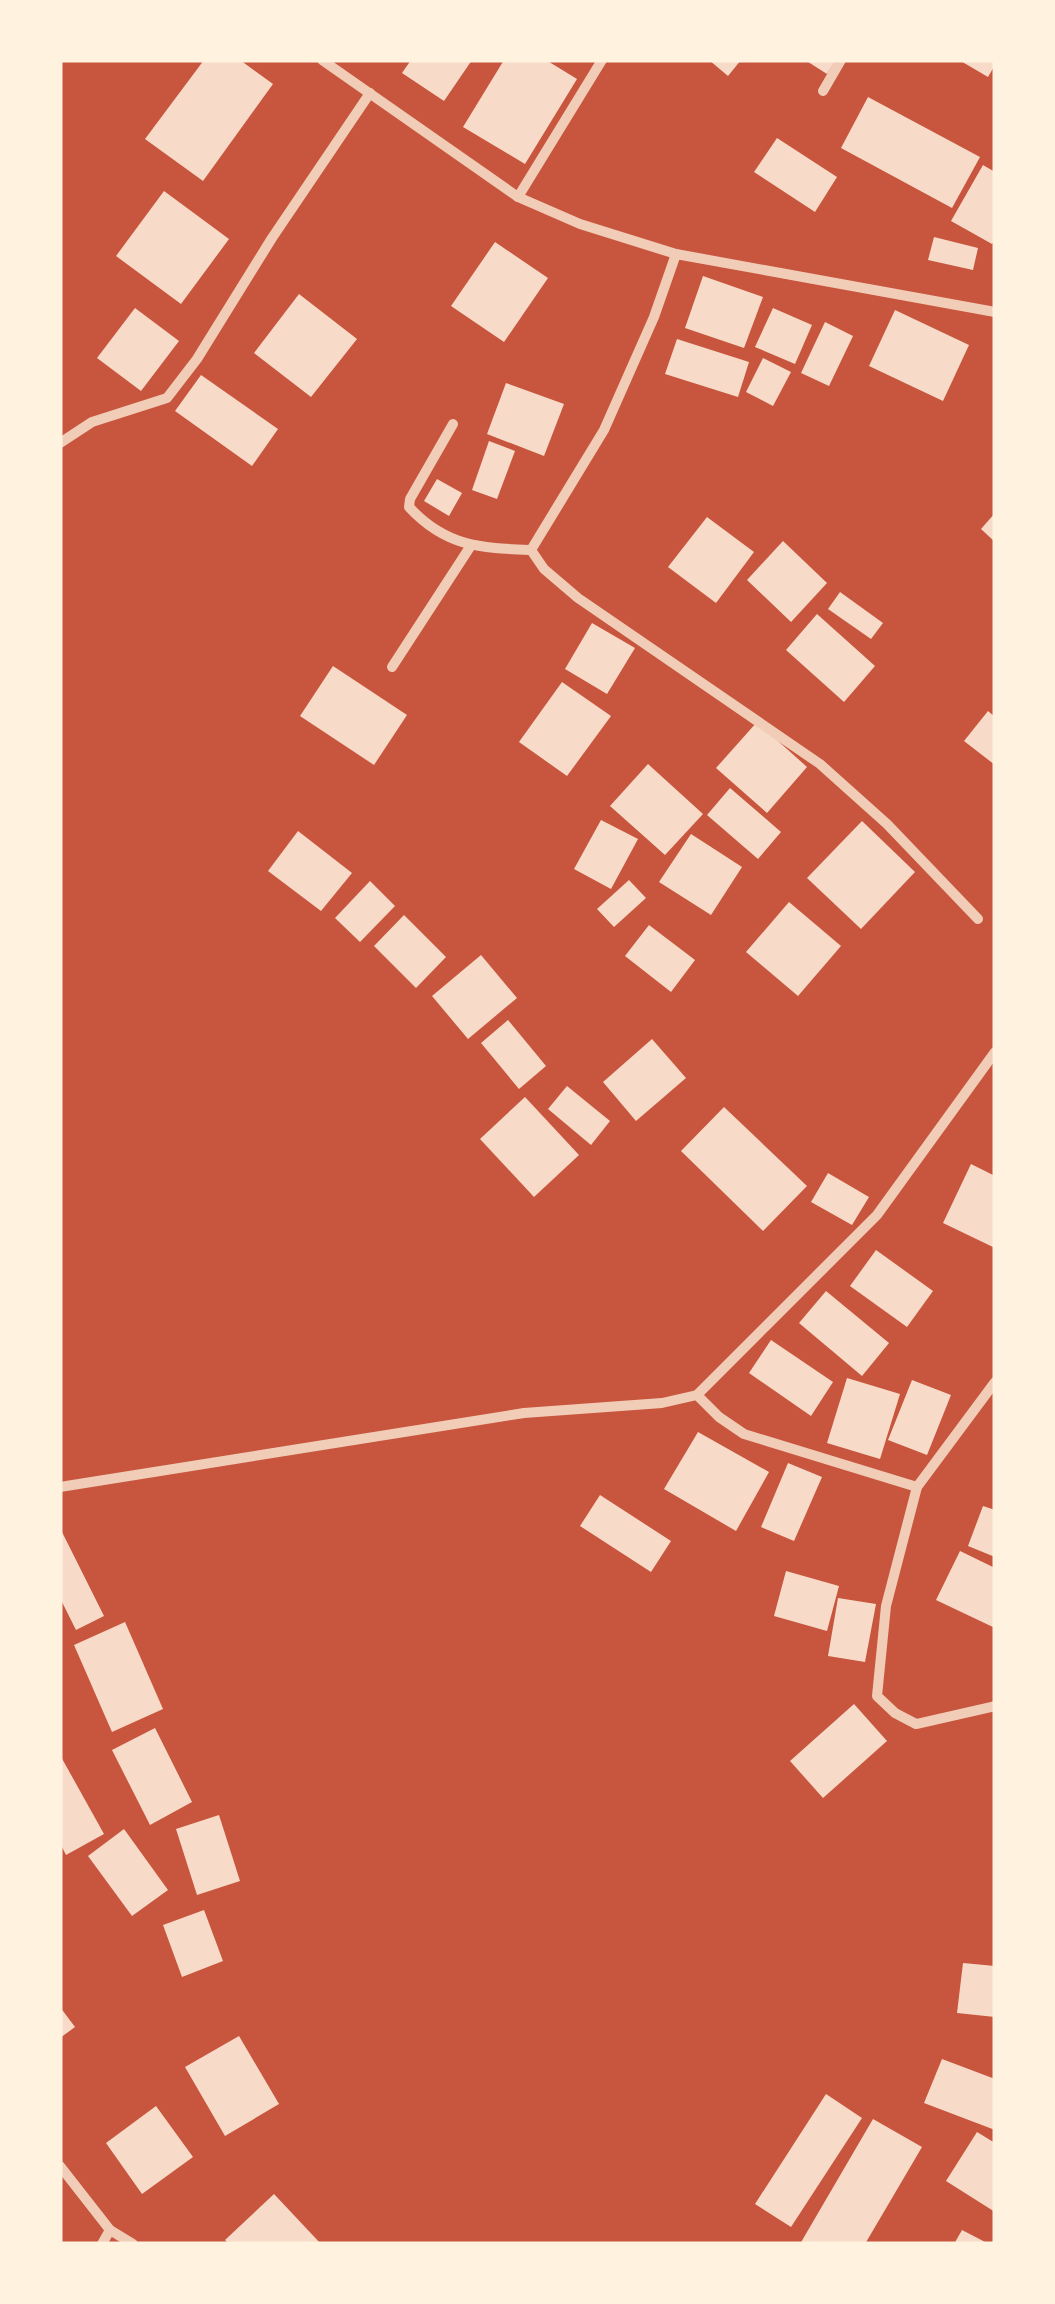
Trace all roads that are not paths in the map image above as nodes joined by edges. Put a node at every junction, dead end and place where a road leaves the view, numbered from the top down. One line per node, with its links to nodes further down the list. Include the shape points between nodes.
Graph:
1 (322, 60): 5 (street)
2 (602, 60): 6 (street)
3 (841, 60): 4 (street)
4 (824, 91)
5 (370, 92): 6 (street); 10 (street, via 168,398 92,422)
6 (518, 197): 7 (street)
7 (676, 254): 8 (street); 12 (street, via 604,430)
8 (995, 312)
9 (453, 424): 11 (street, via 409,508)
10 (60, 443)
11 (470, 547): 12 (street); 13 (street)
12 (532, 550): 14 (street, via 578,598 820,764)
13 (392, 667)
14 (978, 919)
15 (995, 1052): 17 (street, via 877,1215)
16 (995, 1382): 19 (street)
17 (697, 1395): 18 (street, via 524,1414); 19 (street, via 744,1434)
18 (60, 1487)
19 (918, 1488): 20 (street, via 886,1606 876,1696 916,1724)
20 (995, 1706)
21 (60, 2166): 22 (street)
22 (110, 2230): 23 (street); 24 (street)
23 (102, 2244)
24 (133, 2244)

